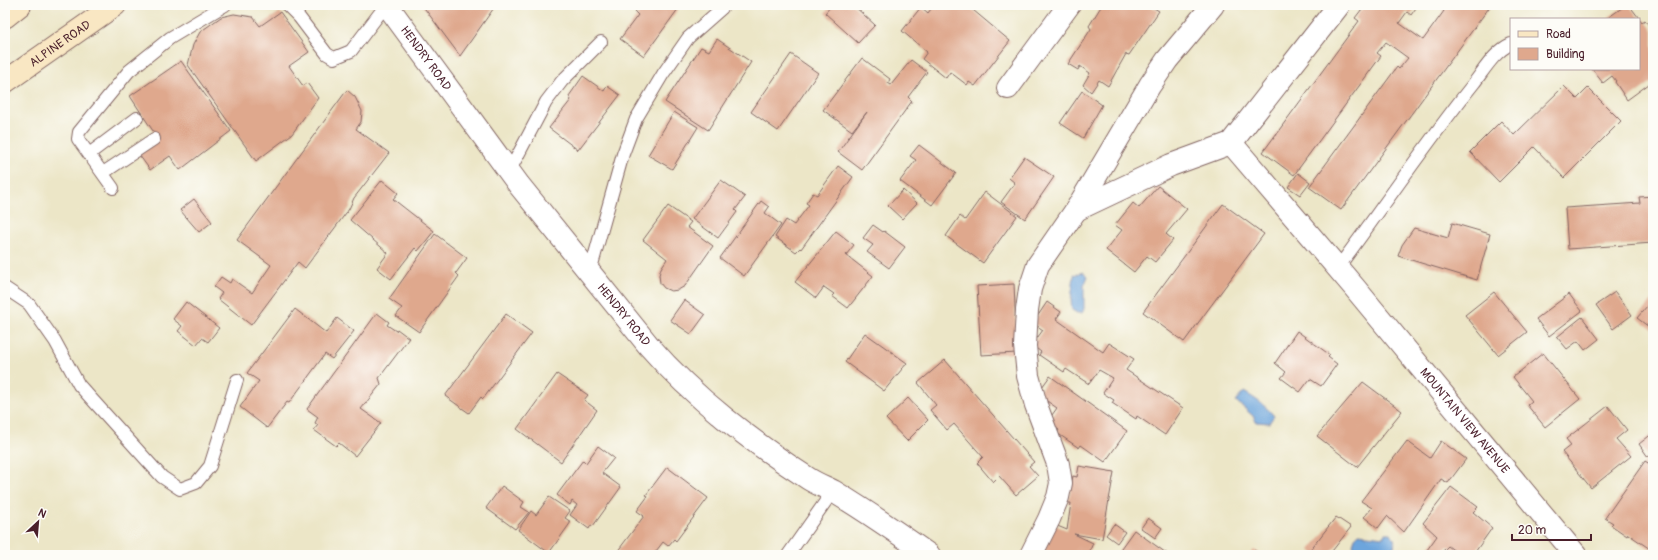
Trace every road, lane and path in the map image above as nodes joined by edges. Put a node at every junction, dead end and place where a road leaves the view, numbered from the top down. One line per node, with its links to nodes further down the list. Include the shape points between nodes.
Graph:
1 (20, 5): 10 (main road)
2 (115, 5): 13 (main road, ALPINE ROAD)
3 (225, 5): 18 (lane, via 170,38 129,71 78,136)
4 (287, 5): 5 (lane, via 334,58 351,51)
5 (386, 5): 19 (street, HENDRY ROAD)
6 (1069, 5): 14 (street)
7 (1213, 5): 22 (street, via 1167,60 1150,85)
8 (1339, 5): 17 (street)
9 (722, 8): 24 (lane, via 688,38 636,119 623,154)
10 (5, 17)
11 (601, 42): 19 (lane, via 562,81 546,102)
12 (1510, 44): 23 (lane, via 1505,46 1493,59 1463,97)
13 (5, 82)
14 (1008, 88)
15 (137, 118): 18 (lane)
16 (154, 139): 20 (lane)
17 (1231, 143): 22 (street, via 1171,166); 23 (street, MOUNTAIN VIEW AVENUE)
18 (89, 154): 20 (lane)
19 (509, 172): 24 (street, HENDRY ROAD)
20 (103, 173): 21 (lane)
21 (114, 188)
22 (1076, 210): 30 (street, via 1038,265 1030,289 1027,310 1025,346 1028,376 1058,464 1061,483 1049,519)
23 (1337, 269): 31 (street, MOUNTAIN VIEW AVENUE)
24 (590, 272): 27 (street, HENDRY ROAD, via 654,352 704,402 810,480)
25 (5, 288): 26 (lane, via 29,304 79,385 162,477 180,489 196,484 210,466)
26 (237, 380)
27 (833, 491): 28 (lane); 29 (street, HENDRY ROAD)
28 (788, 555)
29 (929, 555)
30 (1031, 555)
31 (1576, 555)

